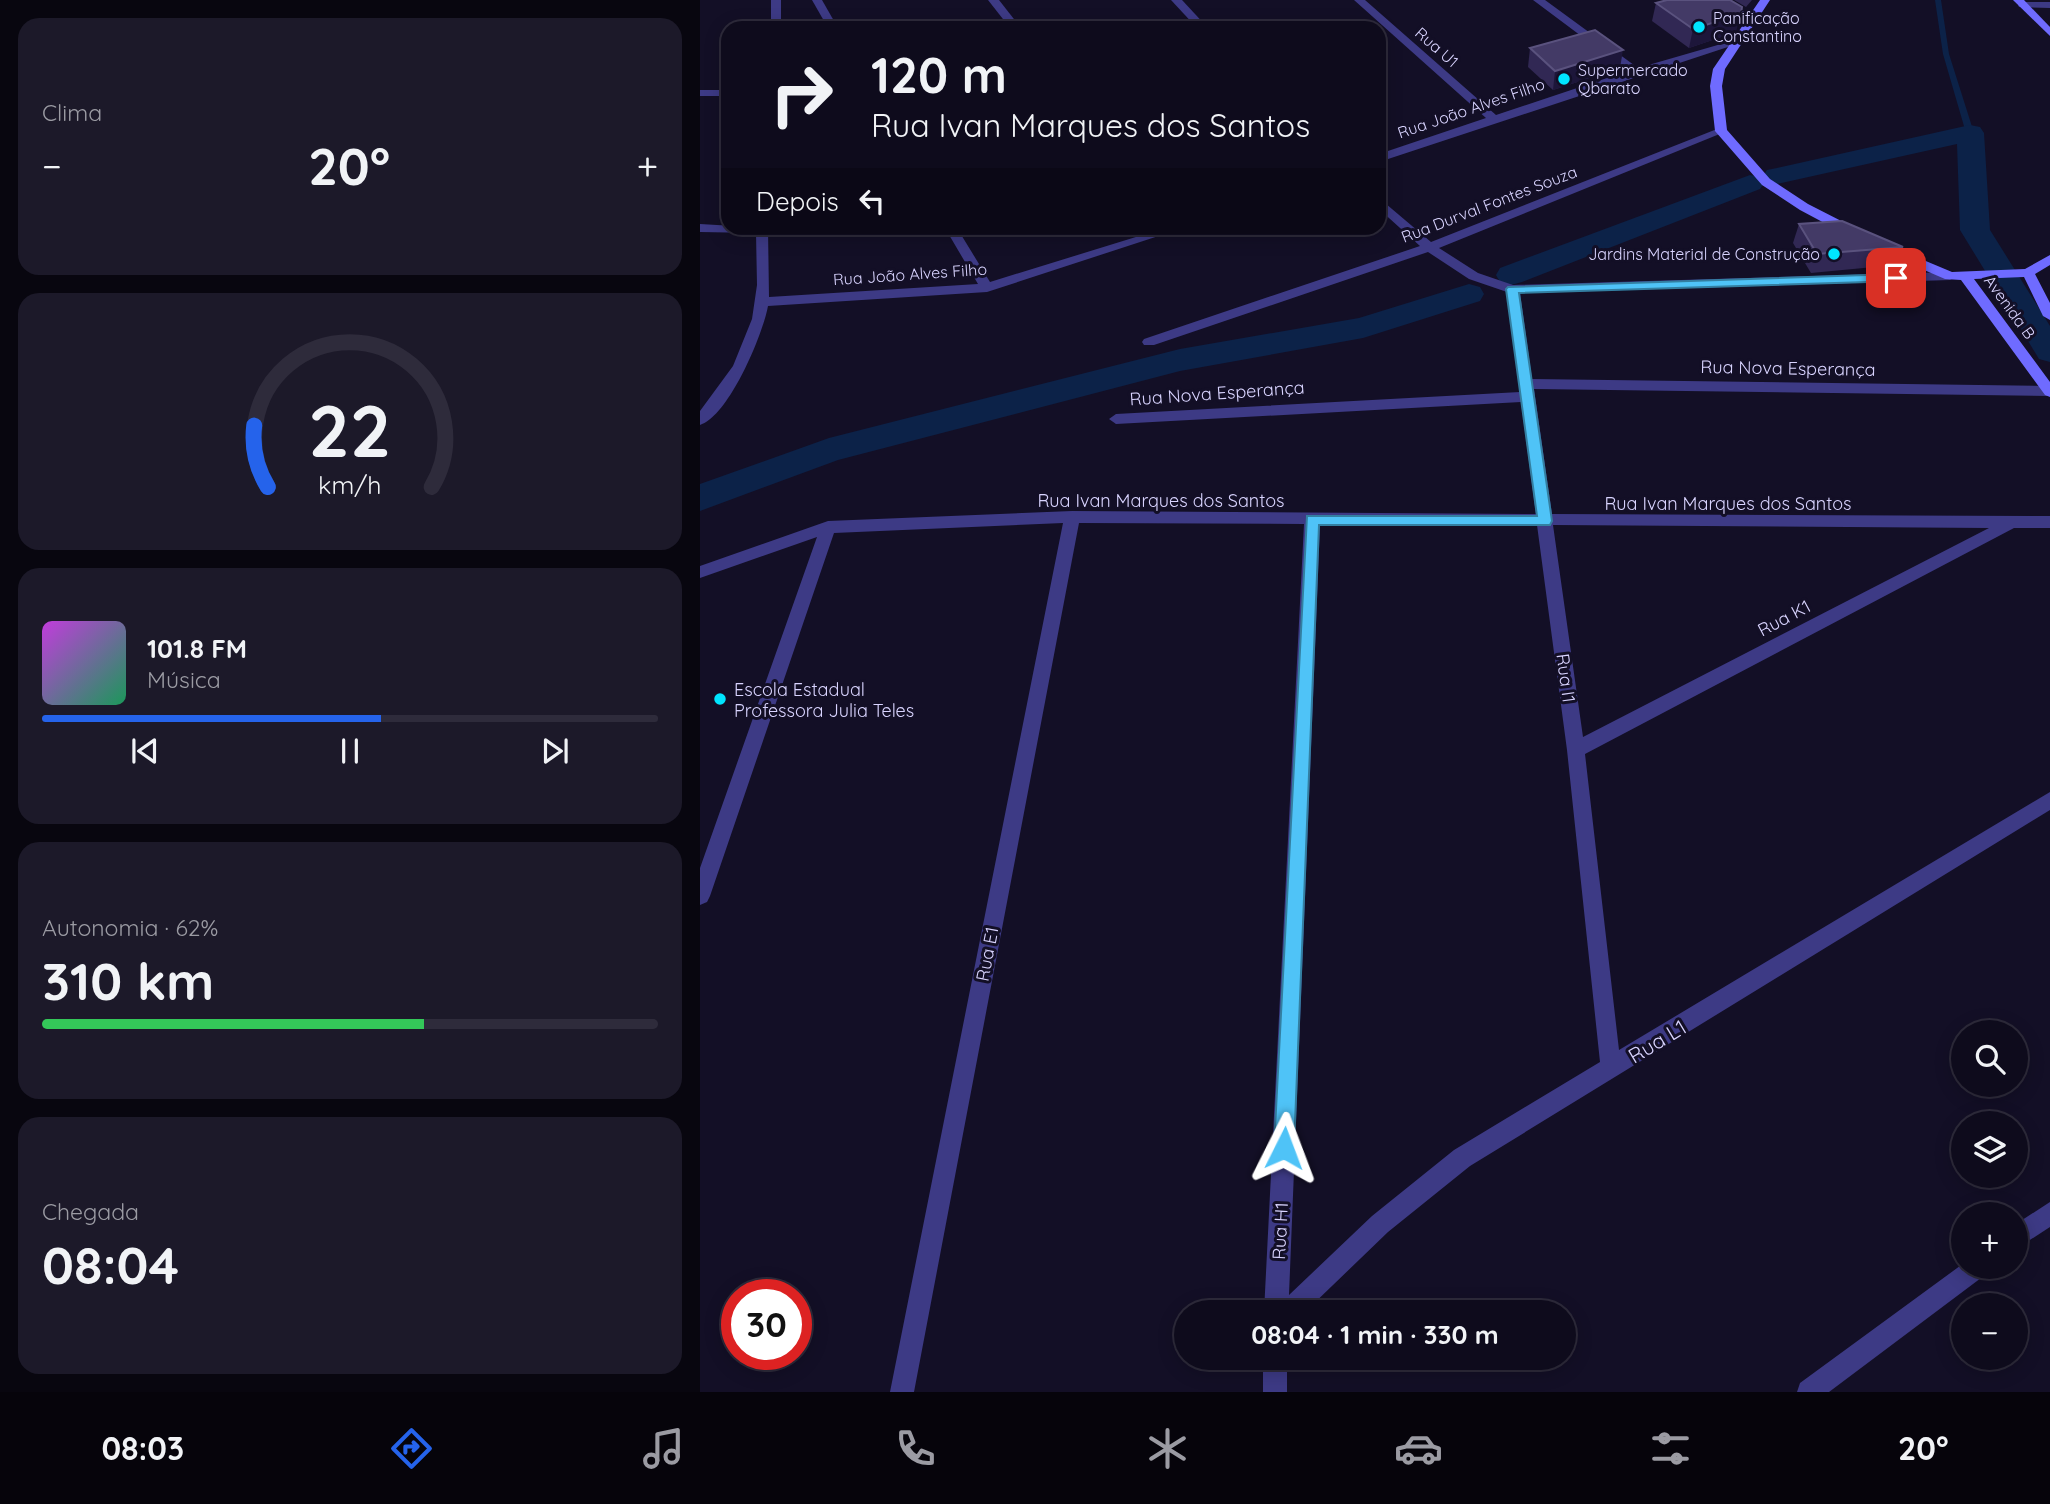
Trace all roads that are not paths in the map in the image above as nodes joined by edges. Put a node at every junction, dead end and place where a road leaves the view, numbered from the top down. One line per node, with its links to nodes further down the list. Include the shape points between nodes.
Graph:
1 (776, 0): 12 (street)
2 (817, 0): 13 (street)
3 (993, 0): 14 (street)
4 (1176, 0): 15 (street)
5 (1359, 0): 16 (street, Rua U1)
6 (1538, 0): 20 (street)
7 (1720, 0): 11 (street)
8 (1765, 0): 11 (street)
9 (2020, 3): 10 (street); 18 (street)
10 (2050, 5)
11 (1751, 20): 19 (street)
12 (776, 21)
13 (829, 21)
14 (1010, 21)
15 (1196, 21)
16 (1383, 21)
17 (1386, 24): 23 (street, Rua U1)
18 (2050, 33)
19 (1735, 43): 20 (street, Rua João Alves Filho); 24 (street, via 1719,69 1716,86)
20 (1636, 72): 23 (street, Rua João Alves Filho)
21 (700, 93): 22 (street)
22 (721, 93)
23 (1494, 118): 25 (street, Rua João Alves Filho)
24 (1721, 131): 32 (street, Rua Durval Fontes Souza); 35 (street, Avenida B, via 1766,182 1804,207 1886,250)
25 (1386, 156)
26 (1386, 208): 32 (street)
27 (700, 228): 28 (street)
28 (721, 228)
29 (762, 235): 39 (street)
30 (955, 235): 37 (street)
31 (1155, 235): 37 (street, Rua João Alves Filho)
32 (1429, 247): 38 (street, via 1461,272); 41 (street, Rua Durval Fontes Souza)
33 (2050, 259): 34 (street, Avenida B)
34 (2028, 273): 36 (street, Avenida B); 40 (street, Avenida B)
35 (1950, 276): 36 (street, Avenida B); 38 (street)
36 (1966, 277): 43 (street, Avenida B)
37 (987, 288): 39 (street, Rua João Alves Filho)
38 (1513, 289): 42 (street, Rua I1)
39 (762, 302): 45 (street, via 752,345)
40 (2050, 316)
41 (1149, 342)
42 (1528, 391): 43 (street, Rua Nova Esperança); 46 (street, Rua Nova Esperança); 50 (street, Rua I1)
43 (2049, 391)
44 (700, 401): 45 (street)
45 (718, 401): 47 (street)
46 (1116, 419)
47 (700, 420)
48 (1072, 517): 49 (street, Rua Ivan Marques dos Santos); 53 (street, Rua Ivan Marques dos Santos); 65 (street, Rua E1)
49 (1312, 519): 50 (street, Rua Ivan Marques dos Santos); 62 (street, Rua H1)
50 (1545, 521): 52 (street, Rua Ivan Marques dos Santos); 55 (street, Rua I1)
51 (2050, 522): 52 (street, Rua Ivan Marques dos Santos)
52 (2011, 523): 55 (street, Rua K1)
53 (828, 527): 54 (street, Rua Ivan Marques dos Santos); 57 (street)
54 (700, 572)
55 (1576, 750): 58 (street, Rua I1)
56 (2050, 800): 58 (street, Rua L1)
57 (700, 896)
58 (1611, 1069): 63 (street, Rua L1, via 1462,1158 1380,1224)
59 (2050, 1213): 60 (street)
60 (2028, 1229)
61 (1961, 1279): 67 (street)
62 (1277, 1300)
63 (1301, 1300)
64 (1275, 1370): 66 (street)
65 (902, 1392)
66 (1275, 1392)
67 (1809, 1392)

